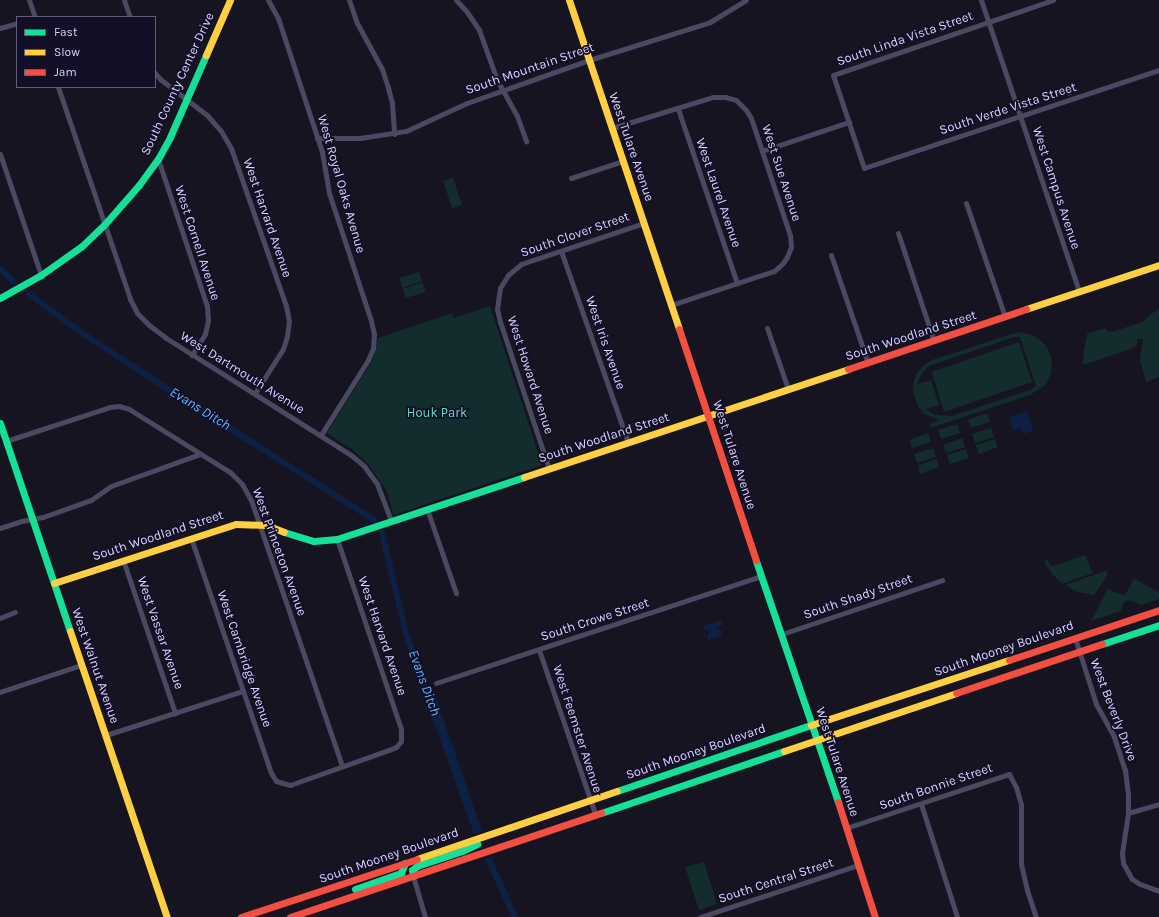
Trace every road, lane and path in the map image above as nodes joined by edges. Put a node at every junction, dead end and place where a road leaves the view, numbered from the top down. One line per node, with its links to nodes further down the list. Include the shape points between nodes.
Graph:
1 (29, 0): 11 (street)
2 (124, 0): 12 (street)
3 (230, 0): 21 (main road, South County Center Drive)
4 (268, 0): 27 (street, West Royal Oaks Avenue, via 278,18)
5 (349, 0): 26 (street, via 357,23 382,69 392,103)
6 (456, 0): 20 (street, via 479,30)
7 (569, 0): 16 (main road, West Tulare Avenue)
8 (746, 0): 16 (street, South Mountain Street, via 710,22)
9 (981, 0): 13 (street, West Campus Avenue)
10 (1053, 0): 13 (street, South Linda Vista Street)
11 (34, 16)
12 (130, 16)
13 (988, 22): 23 (street, West Campus Avenue); 24 (street, South Linda Vista Street, via 833,75)
14 (16, 23): 15 (street)
15 (0, 28)
16 (589, 60): 20 (street, South Mountain Street); 25 (main road, West Tulare Avenue)
17 (1159, 70): 23 (street, South Verde Vista Street)
18 (156, 74): 21 (street, West Harvard Avenue)
19 (58, 88): 36 (street)
20 (502, 91): 26 (street, South Mountain Street); 28 (street)
21 (186, 100): 31 (main road, South County Center Drive); 53 (street, West Harvard Avenue, via 207,116 221,131 231,148 286,306 289,321 283,349)
22 (678, 109): 25 (street); 29 (street, West Sue Avenue, via 713,97 725,96 736,100 751,118); 42 (street, West Laurel Avenue)
23 (1021, 116): 24 (street, South Verde Vista Street, via 864,168); 44 (street, West Campus Avenue)
24 (849, 122): 29 (street)
25 (612, 128): 32 (main road, West Tulare Avenue)
26 (394, 134): 27 (street, South Mountain Street, via 360,138)
27 (317, 138): 56 (street, West Royal Oaks Avenue, via 329,193 374,334 373,348 368,360)
28 (526, 141)
29 (762, 151): 42 (street, West Sue Avenue, via 790,235 791,247 784,263 774,271)
30 (0, 154): 41 (street)
31 (158, 159): 36 (main road, South County Center Drive); 50 (street, West Cornell Avenue, via 207,306 205,334)
32 (623, 161): 33 (street); 35 (main road, West Tulare Avenue)
33 (571, 178)
34 (966, 203): 47 (street)
35 (644, 223): 38 (street, South Clover Street); 46 (main road, West Tulare Avenue)
36 (104, 225): 41 (main road, South County Center Drive, via 82,246); 50 (street, West Dartmouth Avenue, via 137,313 149,326)
37 (898, 233): 49 (street)
38 (561, 251): 43 (street, South Clover Street, via 521,264 508,275); 58 (street, West Iris Avenue)
39 (831, 255): 51 (street)
40 (1159, 265): 44 (main road, South Woodland Street)
41 (41, 276): 45 (main road, South County Center Drive)
42 (737, 283): 46 (street)
43 (500, 288): 60 (street, West Howard Avenue, via 497,309 500,322)
44 (1079, 292): 47 (main road, South Woodland Street)
45 (0, 298)
46 (671, 305): 54 (main road, West Tulare Avenue)
47 (1005, 317): 49 (main road, South Woodland Street)
48 (767, 328): 52 (street)
49 (934, 341): 51 (main road, South Woodland Street)
50 (192, 355): 53 (street, West Dartmouth Avenue)
51 (868, 363): 52 (main road, South Woodland Street)
52 (788, 389): 54 (main road, South Woodland Street)
53 (255, 393): 56 (street, West Dartmouth Avenue)
54 (708, 415): 58 (main road, South Woodland Street); 69 (main road, West Tulare Avenue)
55 (0, 422): 57 (main road, West Walnut Avenue)
56 (321, 435): 63 (street, West Dartmouth Avenue, via 351,455 372,475)
57 (6, 441): 59 (street, West Princeton Avenue, via 119,406 129,409); 62 (main road, West Walnut Avenue)
58 (628, 442): 60 (main road, South Woodland Street)
59 (200, 454): 62 (street, via 110,486 91,500); 64 (street, West Princeton Avenue, via 230,472 242,484 251,500)
60 (549, 469): 61 (main road, South Woodland Street)
61 (427, 509): 63 (main road, South Woodland Street); 72 (street)
62 (33, 520): 65 (street); 71 (main road, West Walnut Avenue)
63 (391, 521): 67 (main road, South Woodland Street)
64 (259, 524): 66 (main road, South Woodland Street, via 232,524); 67 (main road, South Woodland Street, via 303,539); 89 (street, West Princeton Avenue)
65 (0, 528)
66 (191, 538): 68 (main road, South Woodland Street); 83 (street, West Cambridge Avenue)
67 (337, 539): 89 (street, West Harvard Avenue, via 401,729 401,741 396,747)
68 (123, 560): 71 (main road, South Woodland Street); 85 (street, West Vassar Avenue)
69 (761, 576): 77 (main road, West Tulare Avenue); 79 (street, South Crowe Street)
70 (942, 580): 77 (street, South Shady Street)
71 (54, 583): 81 (main road, West Walnut Avenue)
72 (456, 594)
73 (1159, 610): 78 (main road, South Mooney Boulevard)
74 (15, 612): 75 (street)
75 (0, 618)
76 (1159, 625): 80 (main road, South Mooney Boulevard)
77 (782, 634): 86 (main road, West Tulare Avenue)
78 (1075, 638): 80 (street, West Beverly Drive); 86 (main road, South Mooney Boulevard)
79 (539, 650): 82 (street, South Crowe Street); 90 (street, West Feemster Avenue)
80 (1079, 652): 88 (main road, South Mooney Boulevard); 94 (street, West Beverly Drive, via 1096,704 1119,750 1125,770)
81 (81, 665): 84 (street); 87 (main road, West Walnut Avenue)
82 (436, 684)
83 (243, 691): 85 (street); 89 (street, West Cambridge Avenue, via 276,781 290,785)
84 (0, 692)
85 (176, 713): 87 (street)
86 (813, 725): 88 (main road, West Tulare Avenue); 90 (main road, South Mooney Boulevard)
87 (106, 735): 102 (main road, West Walnut Avenue)
88 (818, 740): 93 (main road, South Mooney Boulevard); 96 (main road, West Tulare Avenue)
89 (342, 766)
90 (590, 801): 93 (street, West Feemster Avenue); 95 (main road, South Mooney Boulevard)
91 (921, 804): 96 (street, South Bonnie Street); 108 (street); 109 (street, South Bonnie Street, via 1009,774 1021,804 1021,864)
92 (1159, 804): 94 (street)
93 (595, 814): 99 (main road, South Mooney Boulevard)
94 (1128, 814): 100 (street, West Beverly Drive, via 1122,853 1126,870 1132,879)
95 (509, 828): 97 (main road, South Mooney Boulevard); 99 (main road, via 462,851 417,866 412,870)
96 (846, 828): 98 (main road, West Tulare Avenue)
97 (405, 863): 101 (main road, via 401,873 345,893); 103 (main road, South Mooney Boulevard)
98 (858, 865): 106 (street, South Central Street); 107 (main road, West Tulare Avenue)
99 (413, 876): 101 (main road, South Mooney Boulevard); 105 (street)
100 (1159, 891)
101 (320, 907): 104 (main road, South Mooney Boulevard)
102 (167, 917)
103 (241, 917)
104 (290, 917)
105 (425, 917)
106 (700, 917)
107 (874, 917)
108 (957, 917)
109 (1036, 917)

